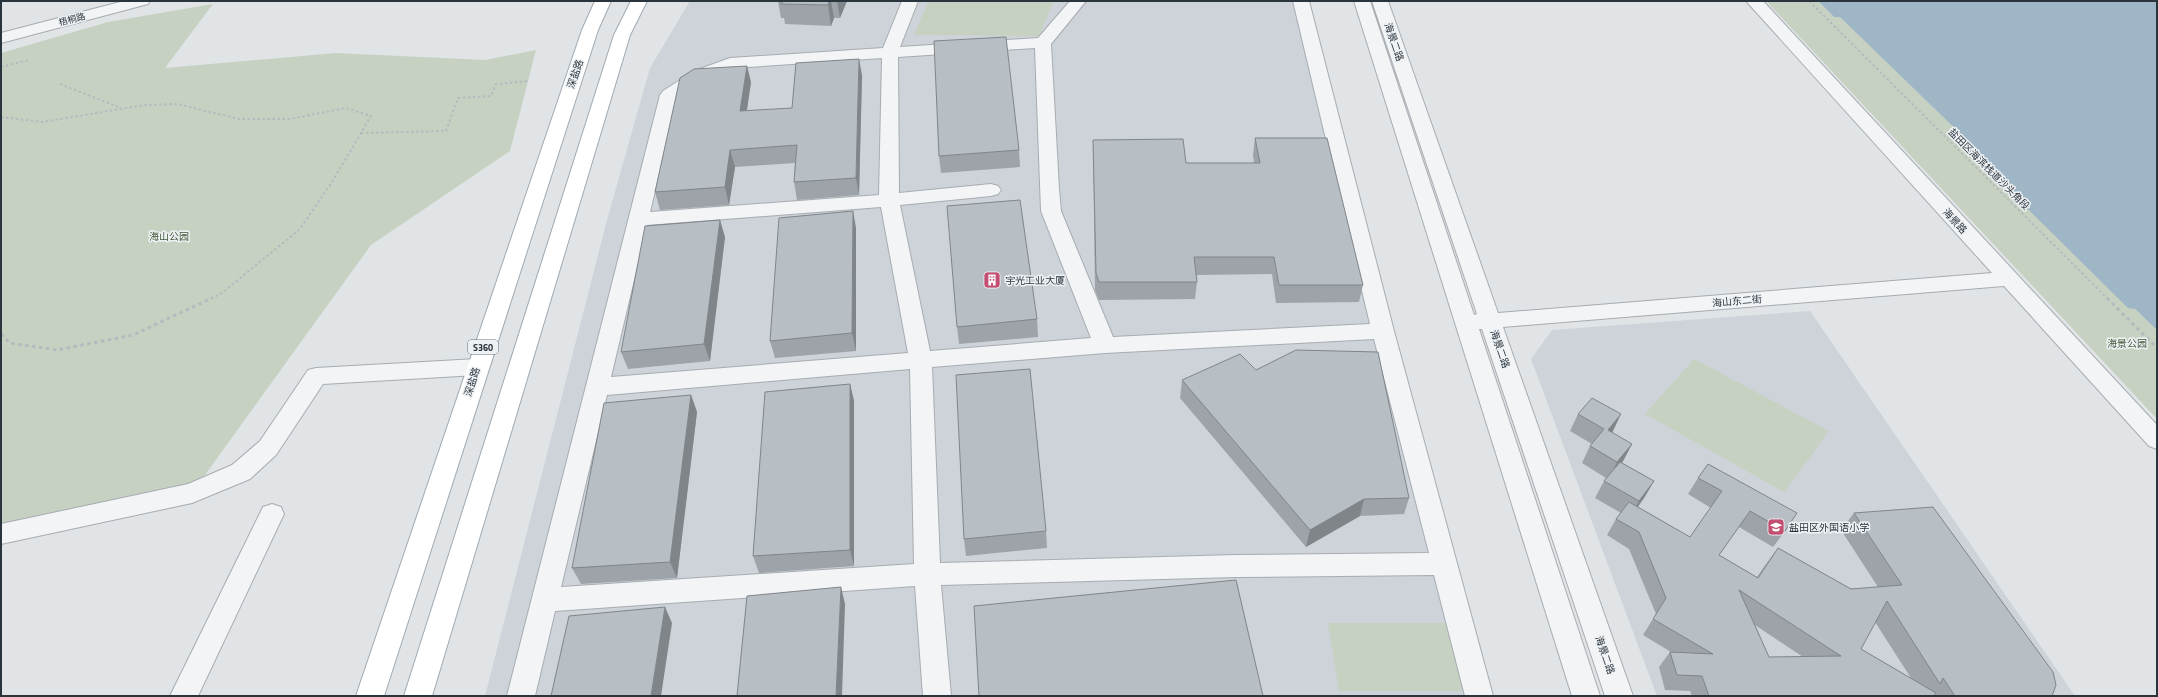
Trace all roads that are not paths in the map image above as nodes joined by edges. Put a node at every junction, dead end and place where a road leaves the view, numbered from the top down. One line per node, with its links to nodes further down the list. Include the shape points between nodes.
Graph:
1 (142, 1): 10 (street, 梧桐路)
2 (603, 1): 22 (main road, 深盐路 / S360, via 587,38)
3 (639, 1): 32 (main road, via 622,35)
4 (910, 1): 12 (street)
5 (1078, 1): 11 (street)
6 (1301, 1): 19 (street)
7 (1362, 1): 18 (street, 海景二路)
8 (1380, 1): 17 (street, 海景二路)
9 (1754, 1): 16 (street, 海景路)
10 (1, 38)
11 (1044, 43): 12 (street); 20 (street, via 1051,211)
12 (890, 52): 14 (street); 15 (street, via 730,63 700,75 669,95)
13 (991, 190): 14 (street)
14 (889, 200): 15 (street); 21 (street)
15 (638, 219): 23 (street)
16 (2007, 279): 17 (street, 海山东二街); 24 (street, 海景路)
17 (1490, 321): 18 (street, 海山东二街); 37 (street, 海景二路)
18 (1466, 323): 36 (street, 海景二路)
19 (1383, 331): 20 (street); 27 (street)
20 (1105, 345): 21 (street)
21 (922, 361): 23 (street); 28 (street)
22 (477, 367): 26 (street, via 316,376 268,448 240,472 192,493); 31 (main road, 深盐路 / S360)
23 (597, 387): 29 (street)
24 (2157, 440)
25 (272, 514): 30 (street)
26 (1, 534)
27 (1444, 564): 28 (street, via 1236,566); 35 (street)
28 (927, 574): 29 (street); 34 (street)
29 (545, 600): 33 (street)
30 (184, 696)
31 (370, 696)
32 (418, 696)
33 (521, 696)
34 (937, 696)
35 (1479, 696)
36 (1586, 696)
37 (1619, 696)

